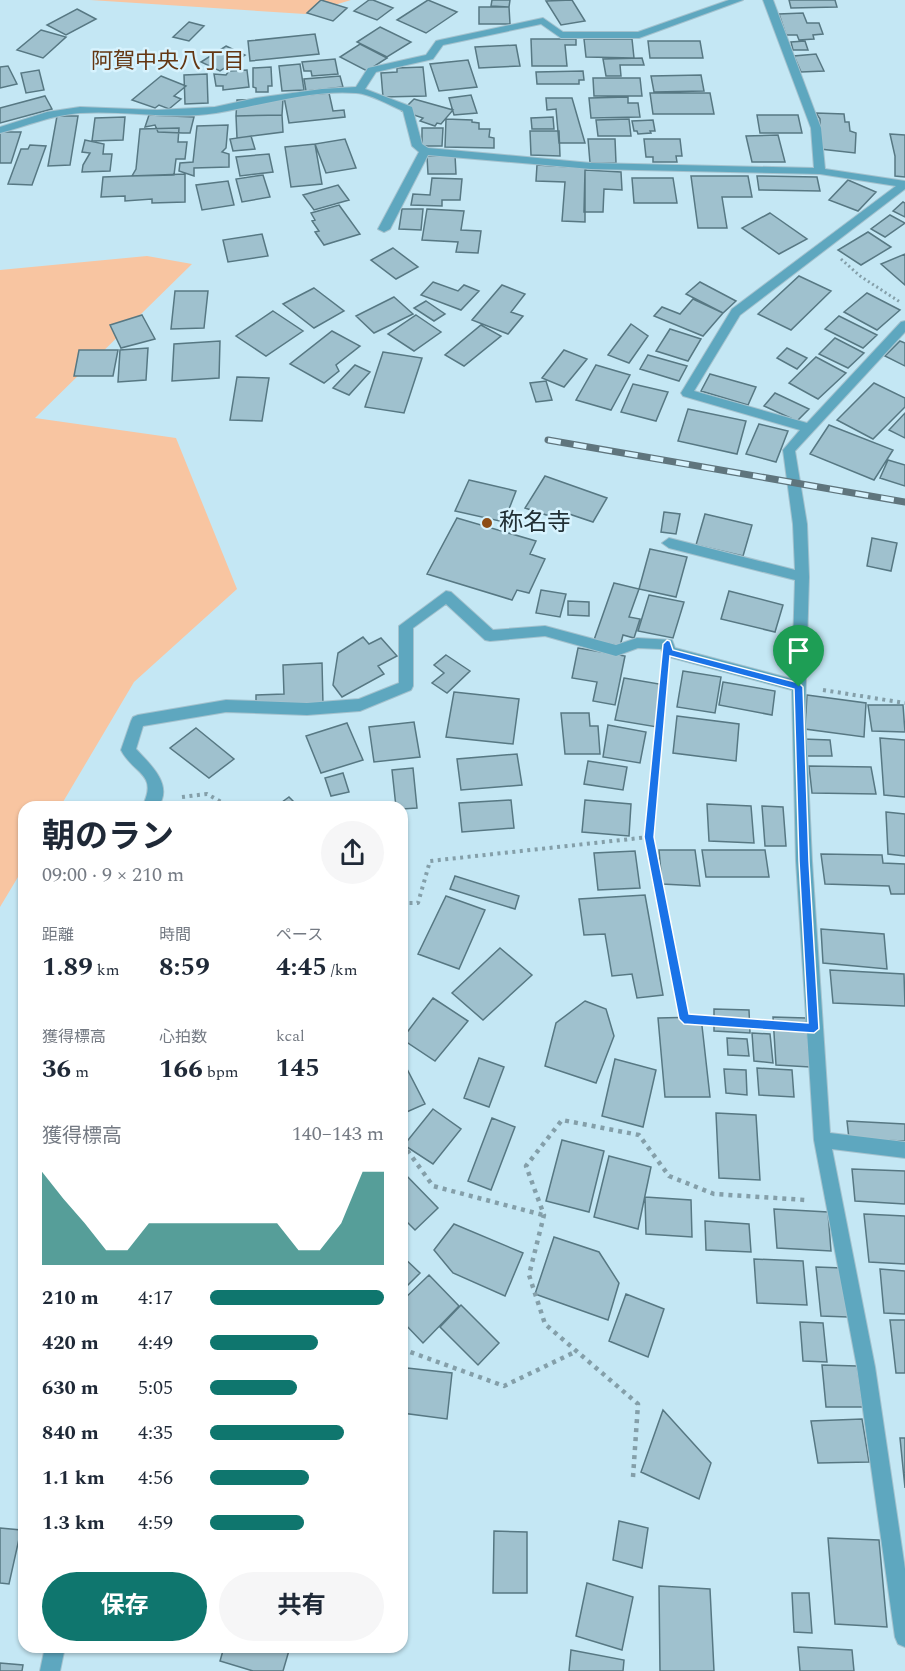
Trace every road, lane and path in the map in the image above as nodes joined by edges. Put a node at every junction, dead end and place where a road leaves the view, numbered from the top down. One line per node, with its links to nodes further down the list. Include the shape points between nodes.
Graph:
1 (738, 0): 3 (street, via 639,35 561,35 543,21 440,43 429,57 372,70)
2 (768, 0): 6 (street, via 816,128)
3 (359, 90): 4 (street, via 256,101 215,110 80,110 47,115); 5 (street, via 408,110 417,146)
4 (0, 130)
5 (424, 151): 6 (street, via 591,166); 7 (street)
6 (820, 171): 8 (street, via 905,184)
7 (384, 229)
8 (826, 244): 9 (path, via 860,276); 11 (street, via 736,312 687,393)
9 (905, 305)
10 (905, 325): 11 (street)
11 (809, 428): 13 (street, via 789,450 801,524)
12 (669, 543): 13 (street)
13 (802, 577): 15 (street)
14 (667, 644): 15 (street, via 669,652); 17 (street, via 638,643 616,651 545,631 490,636 446,596 406,626 406,687 360,705 307,709 226,706 138,721 128,750 154,778); 20 (path)
15 (799, 687): 16 (path); 22 (street)
16 (905, 704)
17 (152, 801)
18 (164, 801): 19 (path, via 207,794)
19 (219, 801)
20 (649, 837): 21 (path, via 430,861 418,903); 22 (path, via 684,1019)
21 (408, 903)
22 (814, 1029): 23 (street)
23 (822, 1140): 24 (street); 26 (street)
24 (905, 1150)
25 (408, 1151): 27 (path, via 433,1186)
26 (834, 1202): 27 (path, via 714,1194 669,1176 639,1135 562,1120 526,1166); 31 (street, via 866,1367)
27 (544, 1215): 29 (path, via 529,1275 545,1324)
28 (408, 1351): 29 (path, via 504,1386)
29 (577, 1351): 30 (path, via 638,1404)
30 (633, 1477)
31 (905, 1636)
32 (54, 1653): 33 (street)
33 (50, 1671)

